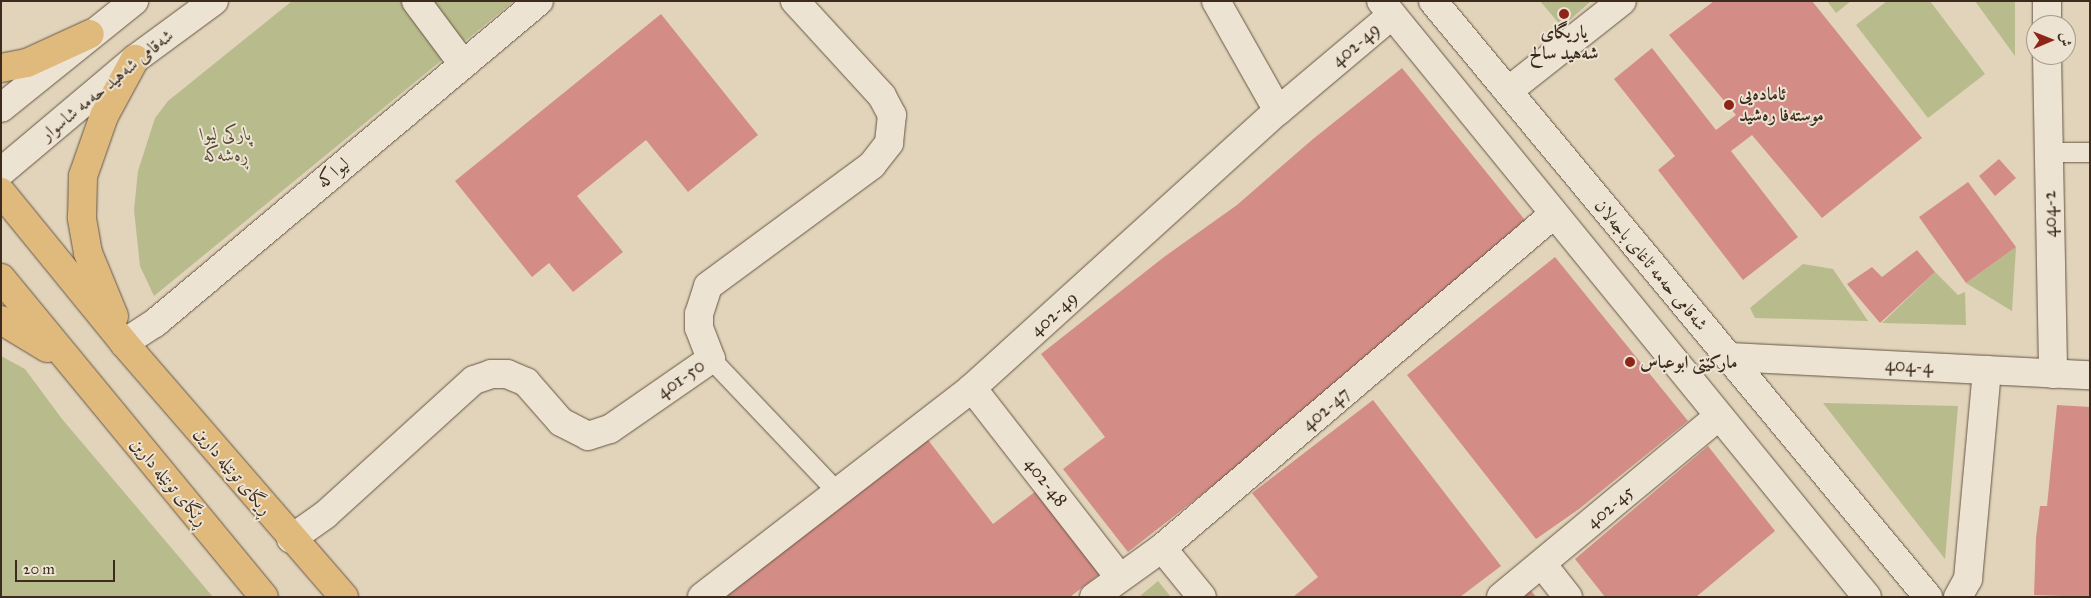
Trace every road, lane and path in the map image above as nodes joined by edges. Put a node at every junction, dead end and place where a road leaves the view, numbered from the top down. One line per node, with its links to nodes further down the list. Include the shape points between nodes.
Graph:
1 (134, 1): 12 (street)
2 (214, 1): 13 (street, شەقامی شەهید حەمە شاسوار)
3 (416, 1): 14 (street)
4 (539, 1): 14 (street, لیواکە)
5 (795, 1): 29 (street, 401-50, via 882,96 892,116 889,143 872,165 708,286 699,314 699,328)
6 (1216, 1): 19 (street)
7 (1433, 1): 17 (street, شەقامی حەمە ئاغای باجەلان)
8 (1622, 1): 17 (street)
9 (2047, 1): 11 (street)
10 (1386, 8): 19 (street, 402-49); 24 (street)
11 (2047, 15)
12 (90, 34): 16 (main road, via 28,63); 18 (street)
13 (135, 59): 22 (street, شەقامی شەهید حەمە شاسوار); 27 (main road, via 104,116 83,176 82,218 88,253)
14 (463, 64): 27 (street, لیواکە, via 155,324)
15 (2048, 65): 20 (street, 404-2)
16 (1, 68)
17 (1508, 92): 28 (street, شەقامی حەمە ئاغای باجەلان)
18 (1, 108)
19 (1278, 112): 34 (street, 402-49)
20 (2048, 152): 21 (lane); 32 (street, 404-2)
21 (2090, 152)
22 (1, 172)
23 (1, 192): 27 (main road, ڕیگای تونێلە دارین)
24 (1554, 214): 35 (street); 38 (street, 402-47)
25 (1, 278): 30 (main road)
26 (1, 320): 30 (main road, via 28,334)
27 (124, 343): 37 (main road, ڕیگای تونێلە دارین)
28 (1729, 357): 31 (street, 404-4); 49 (street, شەقامی حەمە ئاغای باجەلان)
29 (710, 359): 36 (lane); 37 (street, 401-50, via 610,429 588,436 561,422 526,382 507,374 491,374 474,380 325,515)
30 (74, 368): 41 (main road, ڕێگای تونێلە دارین)
31 (1987, 370): 32 (street, 404-4); 50 (street, via 1968,579)
32 (2053, 374): 33 (street, 404-4)
33 (2090, 376)
34 (972, 388): 36 (street, 402-49); 40 (street, 402-48)
35 (1719, 416): 39 (street, 402-45); 48 (street)
36 (838, 492): 43 (street, 402-49)
37 (291, 539): 42 (main road, ڕیگای تونێلە دارین)
38 (1162, 548): 40 (street, 402-47); 45 (street)
39 (1542, 564): 46 (street, 402-45); 47 (street)
40 (1119, 576): 44 (street, 402-47)
41 (264, 597)
42 (344, 597)
43 (702, 597)
44 (1094, 597)
45 (1202, 597)
46 (1501, 597)
47 (1568, 597)
48 (1867, 597)
49 (1928, 597)
50 (1958, 597)

